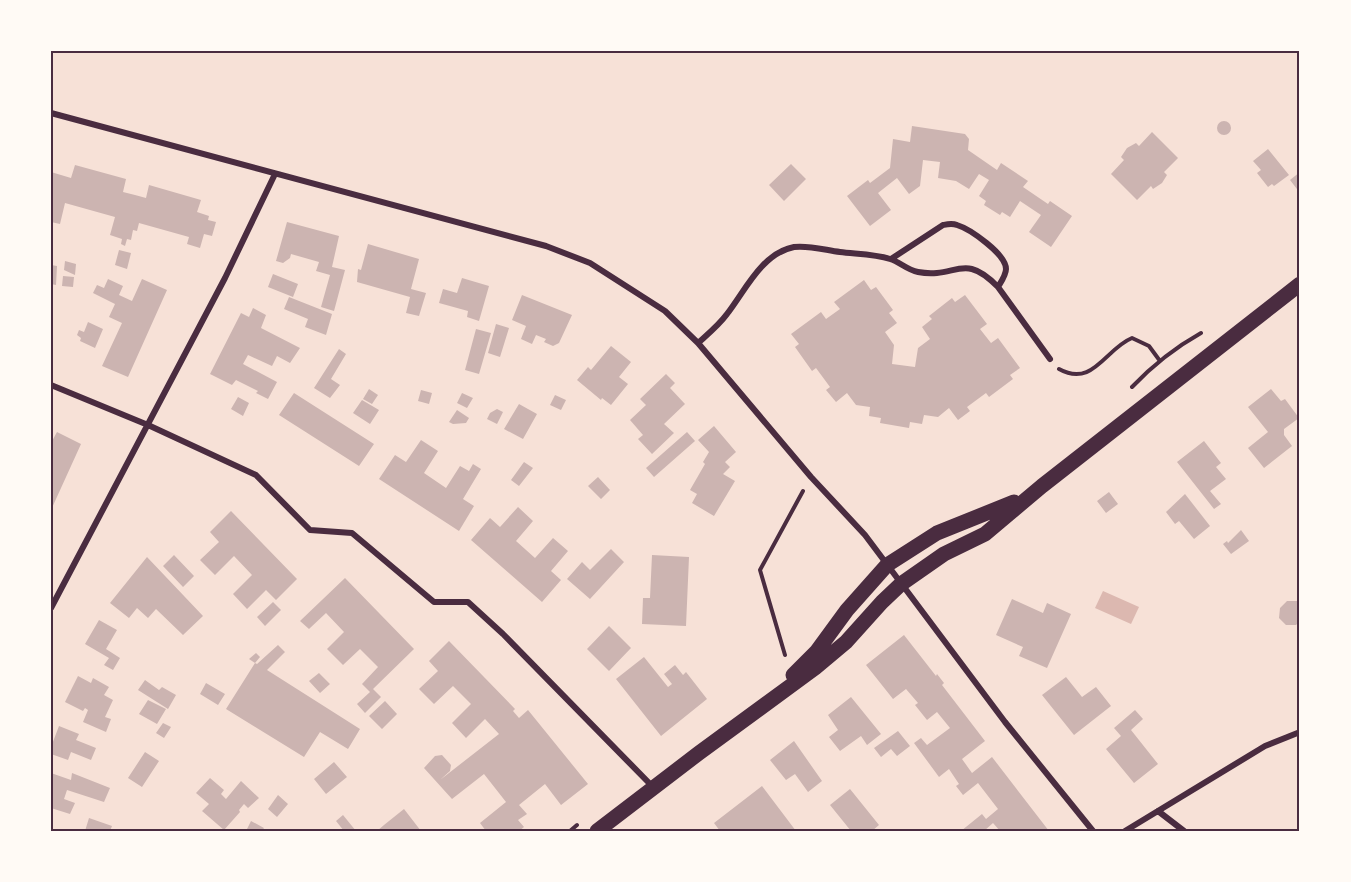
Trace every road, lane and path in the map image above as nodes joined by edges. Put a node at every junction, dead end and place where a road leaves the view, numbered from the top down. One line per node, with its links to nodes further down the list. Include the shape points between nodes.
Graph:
1 (51, 113): 2 (street)
2 (275, 174): 6 (street, via 546,246 590,263 665,310); 10 (street)
3 (891, 259): 5 (street, via 906,269 935,274 968,267 988,276); 5 (street, via 943,225 960,225 1004,260 1006,269); 6 (street, via 805,247 787,249 767,263 720,323)
4 (1300, 284): 12 (main road)
5 (998, 287): 7 (street)
6 (698, 343): 11 (street)
7 (1050, 359): 8 (path, via 1067,374 1082,374 1132,338 1149,346)
8 (1160, 361)
9 (51, 385): 10 (street)
10 (148, 425): 15 (street); 19 (street, via 256,475 310,530 352,533 434,602 468,602)
11 (811, 477): 13 (street); 16 (path, via 760,570)
12 (1041, 486): 13 (main road, via 1008,505 937,533); 14 (main road, via 985,534 944,554)
13 (887, 565): 14 (street); 17 (main road, via 847,610 818,651)
14 (901, 584): 17 (main road, via 846,642); 22 (street)
15 (51, 608)
16 (787, 661)
17 (768, 702): 19 (main road)
18 (1300, 732): 20 (street, via 1265,746)
19 (653, 788): 21 (main road)
20 (1158, 811): 23 (street); 24 (street)
21 (597, 831)
22 (1093, 831)
23 (1125, 831)
24 (1184, 831)

